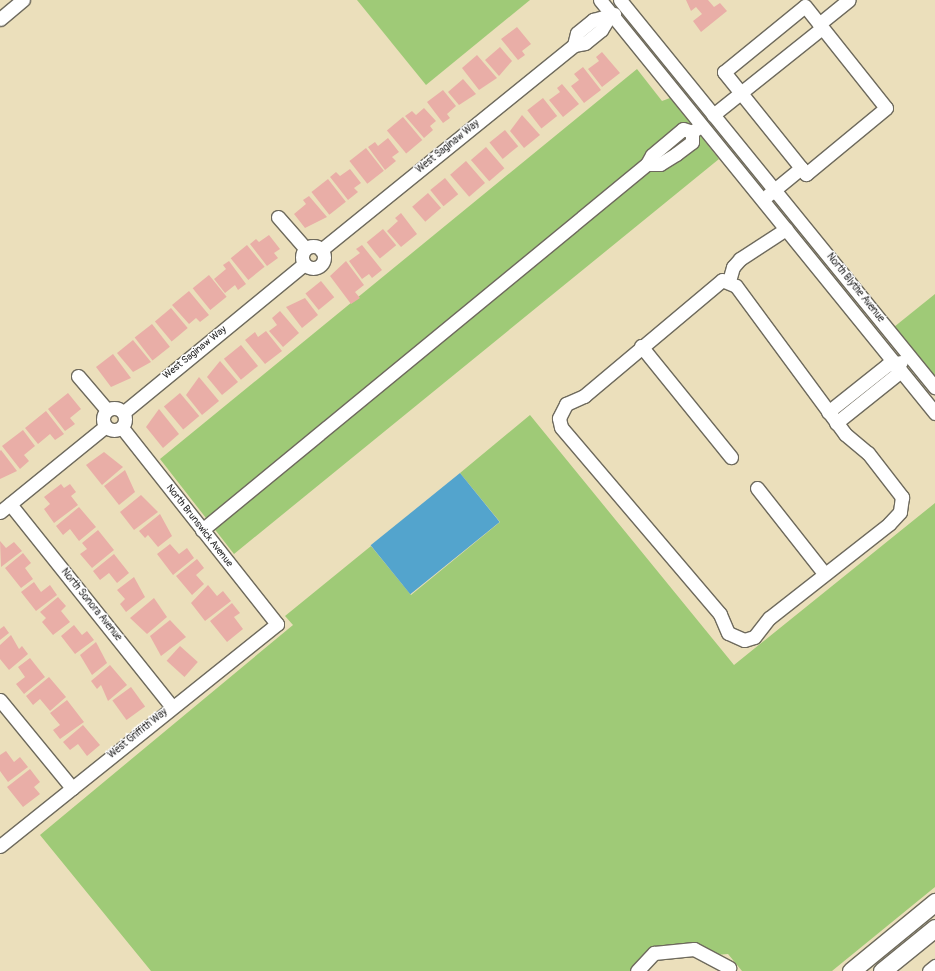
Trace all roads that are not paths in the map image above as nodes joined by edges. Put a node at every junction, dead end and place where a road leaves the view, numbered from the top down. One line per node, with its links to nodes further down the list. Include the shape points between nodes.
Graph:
1 (23, 0): 6 (street)
2 (600, 0): 5 (street, North Blythe Avenue)
3 (620, 0): 8 (street, North Blythe Avenue)
4 (849, 0): 7 (street)
5 (611, 14): 8 (street, North Blythe Avenue, via 626,16 675,77); 11 (street, North Blythe Avenue); 21 (street, West Saginaw Way, via 601,30 585,43 574,44)
6 (0, 19)
7 (821, 26): 9 (street); 9 (street, via 805,6 724,72); 15 (street, via 886,108 806,174)
8 (686, 81): 10 (street, North Blythe Avenue)
9 (741, 93): 10 (street); 15 (street)
10 (714, 115): 16 (street, North Blythe Avenue)
11 (696, 129): 12 (street, via 683,129); 13 (street, via 692,142); 17 (street, North Blythe Avenue)
12 (666, 143): 13 (street); 14 (street)
13 (676, 154): 14 (street, via 660,164)
14 (647, 164): 40 (street)
15 (801, 168): 16 (street)
16 (774, 190): 17 (street); 27 (street, North Blythe Avenue)
17 (762, 200): 19 (street, North Blythe Avenue)
18 (278, 217): 20 (street)
19 (786, 229): 23 (street, via 740,259 733,268); 25 (street, North Blythe Avenue)
20 (305, 248): 21 (street, via 314,246); 22 (street, via 301,256)
21 (321, 250): 22 (street, via 324,258 320,266 312,268)
22 (304, 264): 32 (street, West Saginaw Way)
23 (729, 281): 24 (street, via 718,281); 34 (street)
24 (641, 346): 37 (street); 41 (street, via 584,396 566,404 560,411 561,427 720,614 722,625 734,638 754,637 769,618)
25 (897, 366): 28 (street); 29 (street, via 909,366); 30 (street); 33 (street, North Blythe Avenue)
26 (78, 376): 31 (street)
27 (935, 387)
28 (858, 388): 30 (street); 34 (street)
29 (935, 398)
30 (867, 399): 34 (street)
31 (107, 410): 32 (street, via 113,408); 35 (street, via 104,415)
32 (124, 412): 36 (street, via 126,418)
33 (935, 413)
34 (832, 417): 41 (street, via 898,490 902,503 889,524)
35 (106, 426): 36 (street, via 110,430); 39 (street)
36 (122, 428): 40 (street, North Brunswick Avenue)
37 (731, 457)
38 (757, 488): 41 (street)
39 (5, 508): 44 (street, North Sonora Avenue)
40 (202, 530): 42 (street, North Brunswick Avenue)
41 (824, 573)
42 (277, 624): 44 (street, West Griffith Way)
43 (0, 700): 45 (street)
44 (171, 706): 45 (street, West Griffith Way)
45 (72, 788): 46 (street, West Griffith Way)
46 (0, 846)
47 (935, 902): 49 (main road)
48 (934, 930): 55 (main road)
49 (886, 942): 53 (main road); 54 (main road, via 880,962)
50 (935, 966): 56 (street)
51 (730, 970): 52 (street, via 694,949 654,953)
52 (637, 971)
53 (851, 971)
54 (868, 971)
55 (882, 971)
56 (929, 971)

